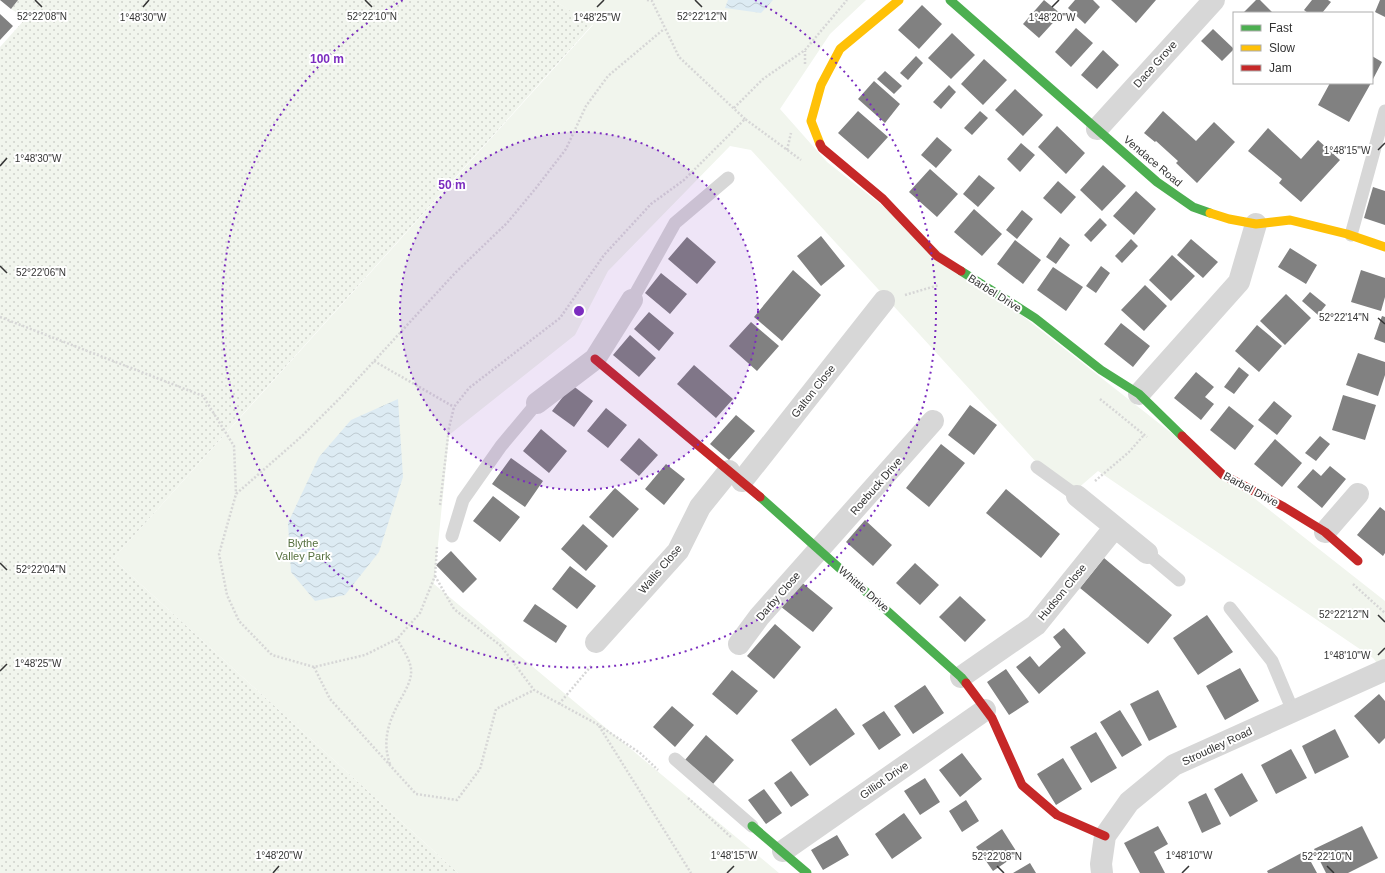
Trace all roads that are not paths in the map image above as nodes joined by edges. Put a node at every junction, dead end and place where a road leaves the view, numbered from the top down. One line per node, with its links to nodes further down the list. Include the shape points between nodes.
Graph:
1 (899, 0): 13 (street, Barbel Drive, via 840,49 821,85 811,120 822,148 883,199 937,256 1035,318 1101,370)
2 (950, 0): 5 (street, Vendace Road)
3 (1214, 0): 5 (street, Dace Grove)
4 (1385, 111): 8 (lane)
5 (1097, 129): 7 (street, Vendace Road, via 1157,182 1193,207 1229,219)
6 (728, 178): 10 (lane, via 675,223)
7 (1256, 224): 8 (street, Vendace Road, via 1290,220); 13 (street, via 1239,282)
8 (1351, 235): 9 (street, Vendace Road)
9 (1385, 247)
10 (632, 300): 12 (street)
11 (884, 301): 17 (street, Galton Close)
12 (595, 359): 14 (street); 17 (street, Whittle Drive)
13 (1139, 394): 21 (street, Barbel Drive, via 1223,475)
14 (537, 403): 22 (lane, via 501,446 464,500)
15 (933, 421): 23 (street, Roebuck Drive)
16 (1036, 467): 19 (lane)
17 (736, 476): 23 (street, Whittle Drive); 28 (street, Wallis Close, via 700,507 678,551)
18 (1358, 494): 21 (street)
19 (1077, 496): 20 (street)
20 (1115, 527): 24 (street); 31 (street, Hudson Close, via 1036,625)
21 (1325, 532): 25 (street, Barbel Drive)
22 (452, 536)
23 (819, 550): 29 (street, Darby Close, via 759,616); 31 (street, Whittle Drive, via 916,634)
24 (1147, 553): 26 (lane)
25 (1358, 561)
26 (1179, 580)
27 (1230, 608): 33 (lane, via 1272,661)
28 (596, 642)
29 (739, 644)
30 (1385, 670): 33 (street, Stroudley Road)
31 (961, 677): 32 (street, Whittle Drive)
32 (985, 710): 36 (street, Whittle Drive, via 992,718 1022,784 1057,815); 37 (street, Gilliot Drive)
33 (1294, 711): 36 (street, Stroudley Road, via 1174,765 1129,802)
34 (675, 759): 35 (lane)
35 (752, 826): 37 (street)
36 (1105, 836): 39 (street, Stroudley Road)
37 (783, 851): 38 (street)
38 (807, 873)
39 (1102, 873)

